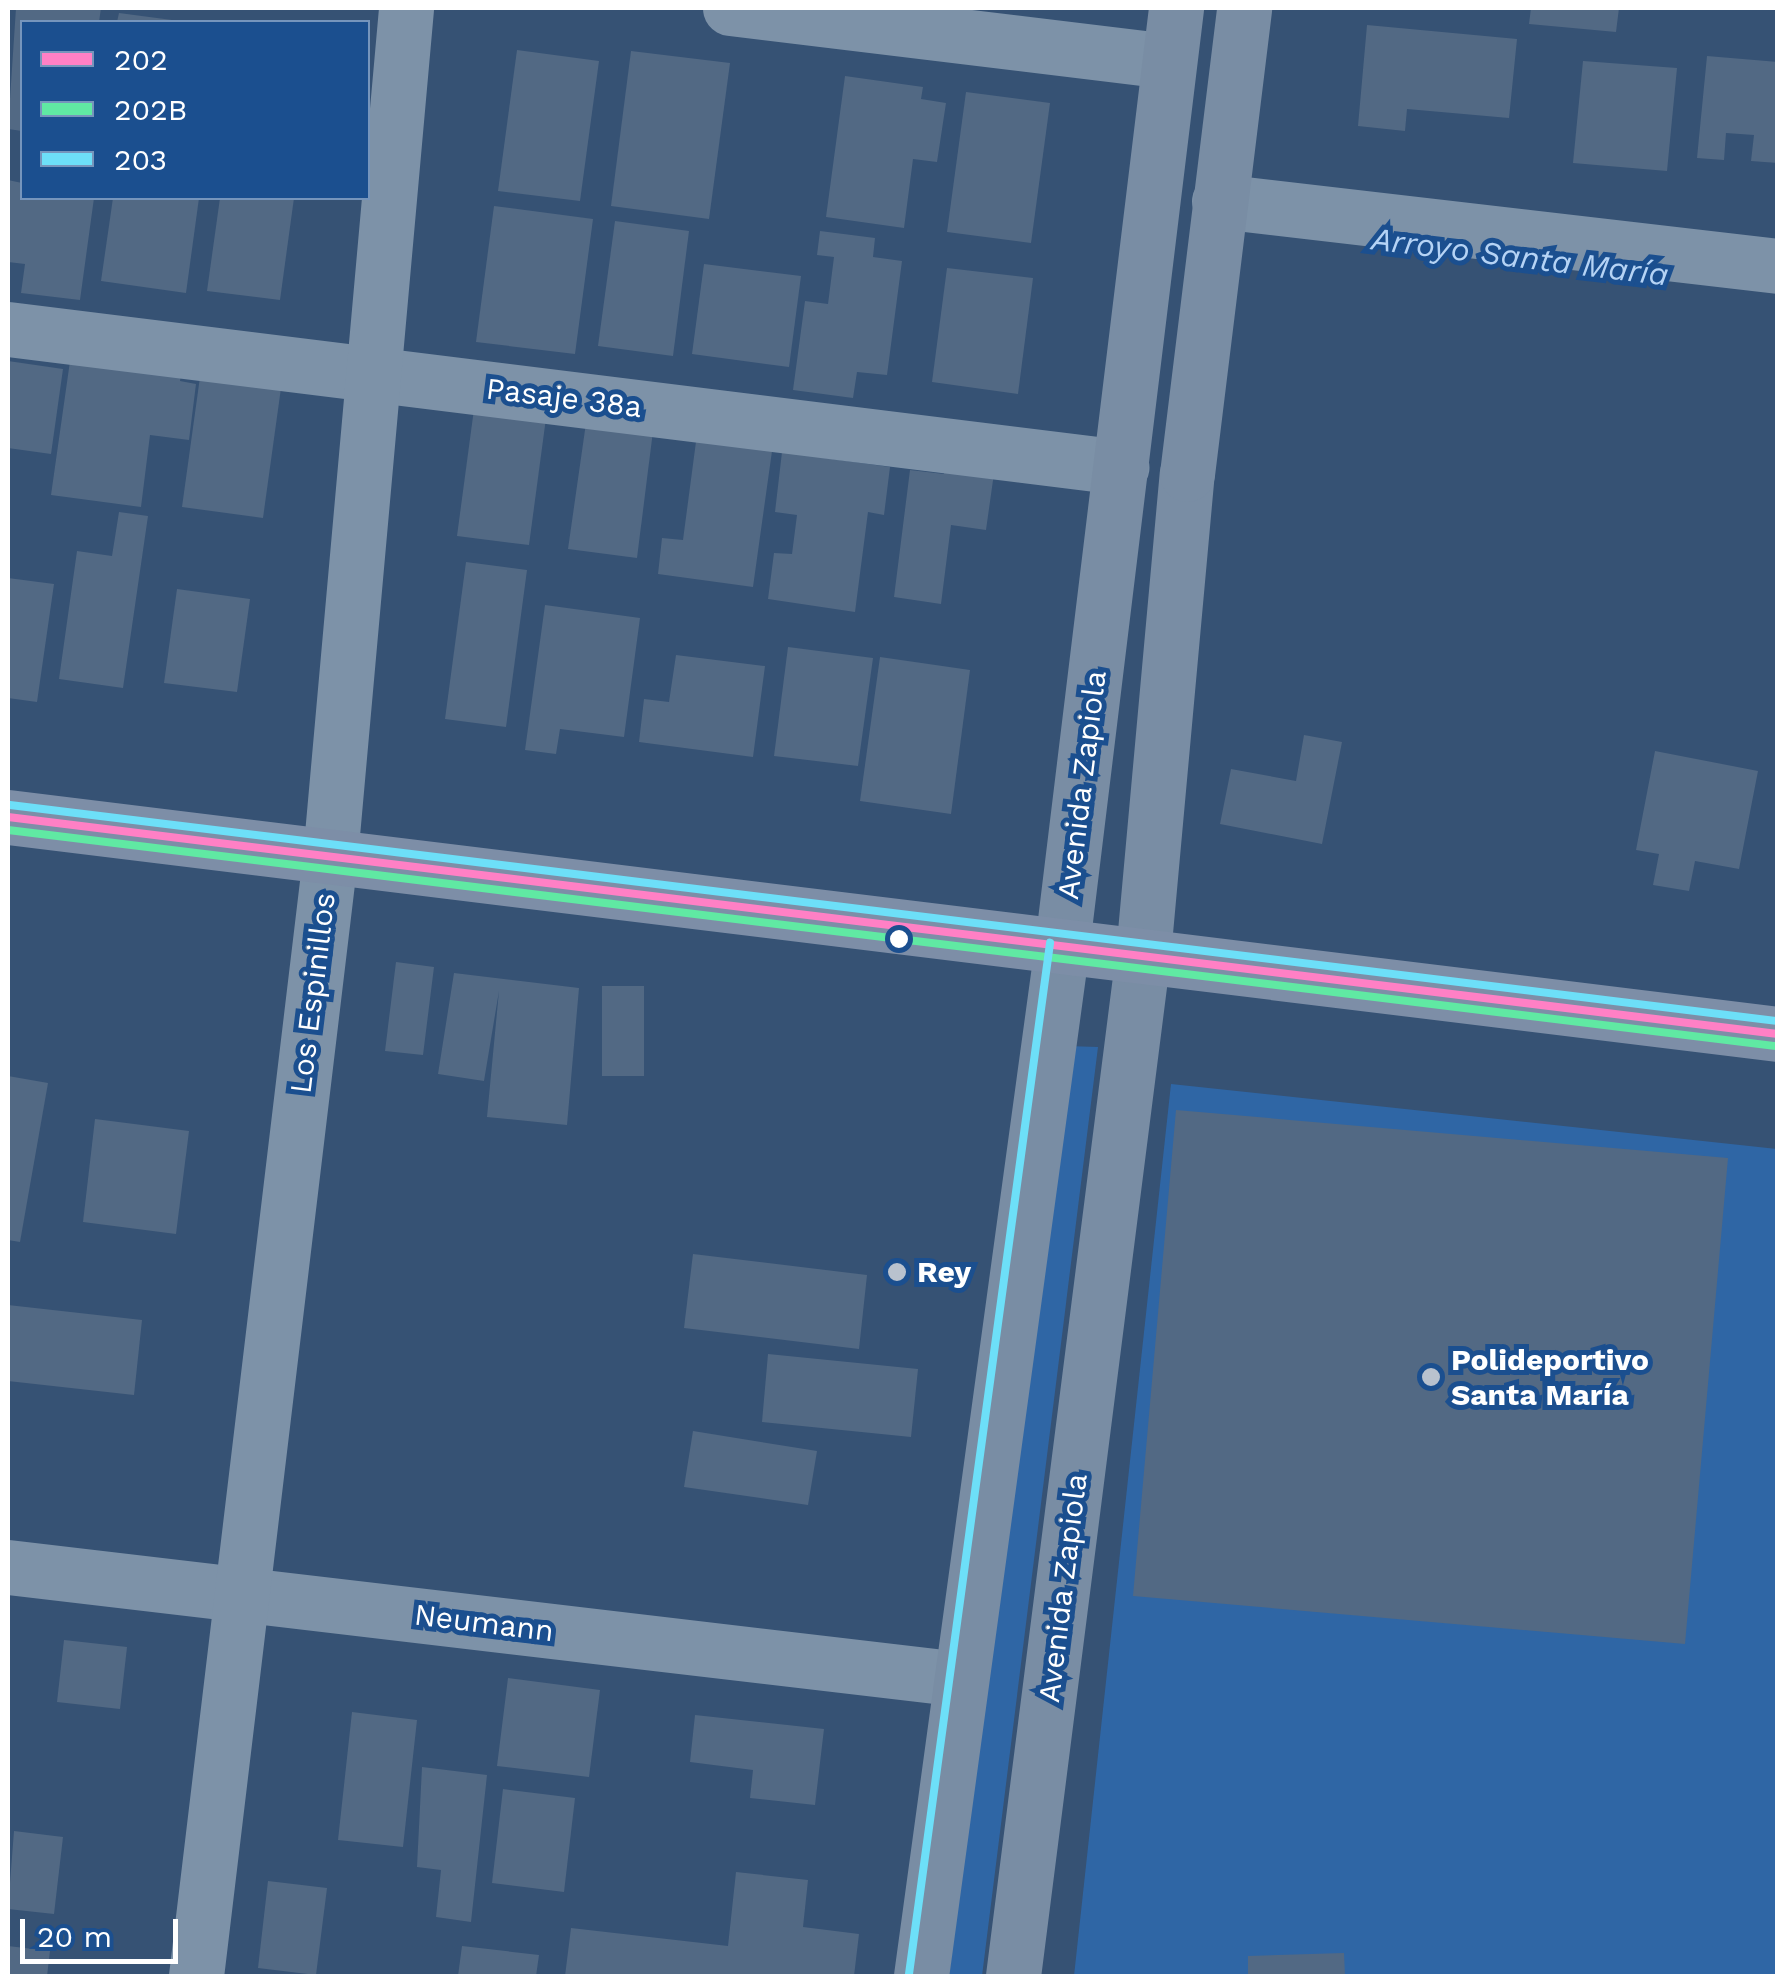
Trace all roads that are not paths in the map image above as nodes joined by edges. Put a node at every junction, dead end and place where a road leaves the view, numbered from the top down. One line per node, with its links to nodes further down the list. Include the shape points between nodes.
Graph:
1 (406, 8): 10 (street, Los Espinillos)
2 (730, 8): 3 (street)
3 (740, 8): 6 (street)
4 (1176, 8): 6 (main road, Avenida Zapiola)
5 (1244, 8): 7 (main road, Avenida Zapiola)
6 (1169, 62): 11 (main road, Avenida Zapiola)
7 (1220, 201): 8 (street); 15 (main road, Avenida Zapiola)
8 (1778, 266)
9 (8, 329): 10 (street, Pasaje 38a)
10 (373, 374): 11 (street, Pasaje 38a); 13 (street, Los Espinillos)
11 (1120, 468): 14 (main road, Avenida Zapiola)
12 (8, 817): 13 (main road)
13 (330, 857): 14 (main road); 18 (street, Los Espinillos)
14 (1062, 944): 15 (main road); 19 (main road, Avenida Zapiola)
15 (1142, 954): 16 (main road); 22 (main road, Avenida Zapiola)
16 (1778, 1034)
17 (8, 1567): 18 (street, Neumann)
18 (242, 1595): 19 (street, Neumann); 20 (street, Los Espinillos)
19 (960, 1679): 21 (main road, Avenida Zapiola)
20 (196, 1976)
21 (922, 1976)
22 (1012, 1976)

